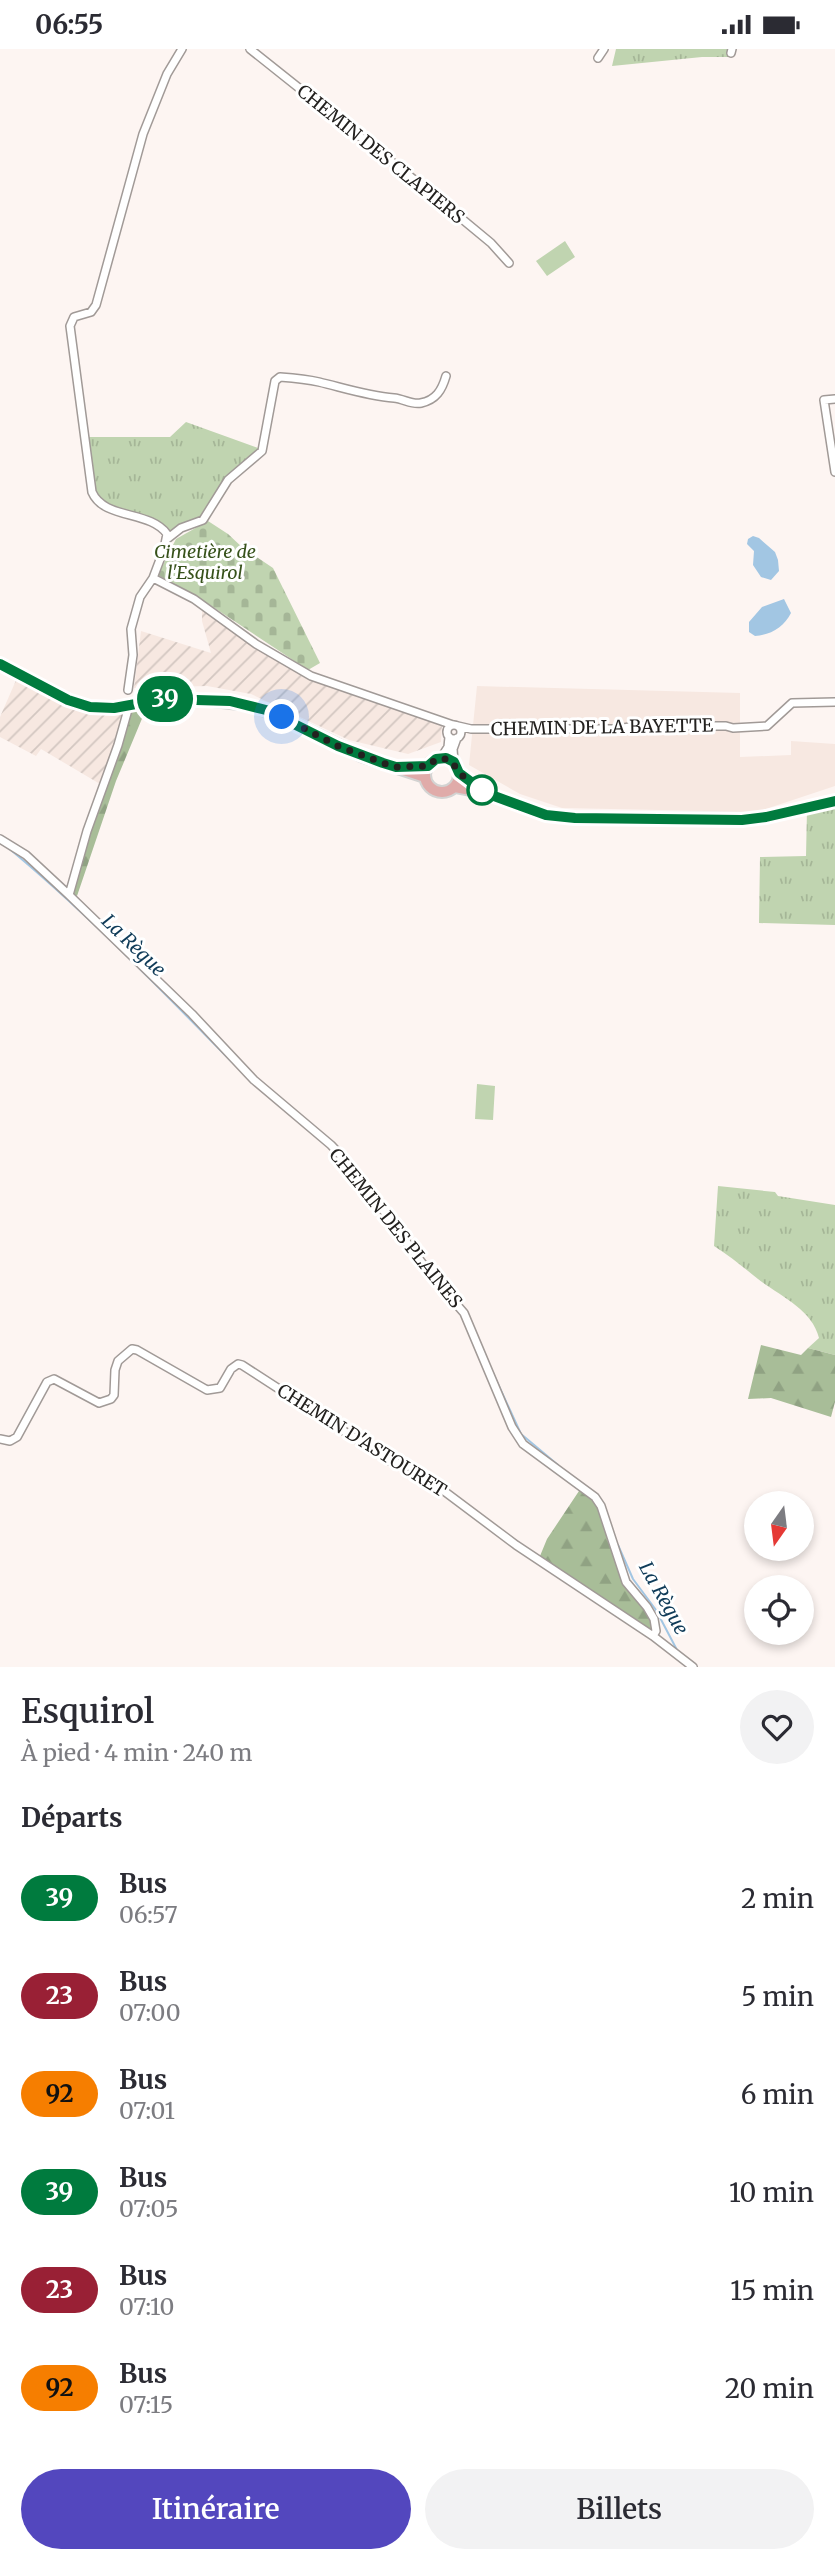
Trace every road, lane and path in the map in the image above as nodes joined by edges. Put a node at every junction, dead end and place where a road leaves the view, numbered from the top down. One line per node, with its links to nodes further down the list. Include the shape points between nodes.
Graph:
1 (182, 49): 9 (street, via 143,134 96,305 91,312 74,317 70,327 95,499 163,529)
2 (250, 49): 5 (street, CHEMIN DES CLAPIERS, via 443,203)
3 (604, 49): 4 (street)
4 (598, 58)
5 (509, 263)
6 (446, 376): 9 (street, via 436,396 420,403 280,377 275,381 262,451 228,480 203,520)
7 (835, 399): 8 (street, via 824,400)
8 (835, 472)
9 (167, 539): 10 (street)
10 (153, 577): 12 (street, via 140,597 131,629); 15 (street, via 311,676 440,719)
11 (0, 664): 14 (main road, via 80,704)
12 (128, 690)
13 (835, 702): 15 (street, CHEMIN DE LA BAYETTE, via 792,703 767,726)
14 (129, 706): 18 (main road, via 187,698 248,705 361,756); 26 (street)
15 (454, 731): 16 (street); 17 (street)
16 (441, 758): 17 (main road); 18 (main road)
17 (454, 762): 19 (main road)
18 (426, 771): 20 (main road, via 429,787 438,792)
19 (459, 773): 20 (main road); 21 (main road)
20 (455, 787): 21 (main road)
21 (486, 793): 24 (main road, via 561,817)
22 (835, 795): 24 (main road, via 758,814)
23 (835, 801): 24 (main road, via 756,819)
24 (705, 818)
25 (0, 839): 26 (street, CHEMIN DES PLAINES, via 26,855)
26 (69, 895): 28 (street, CHEMIN DES PLAINES, via 254,1080 349,1164 464,1313 523,1444 590,1492 601,1506 626,1582 654,1619)
27 (0, 1439): 28 (street, CHEMIN D'ASTOURET, via 17,1437 47,1382 54,1379 99,1403 111,1399 118,1361 132,1349 207,1390 220,1388 238,1364 390,1461 412,1467 516,1545)
28 (653, 1636): 29 (street, CHEMIN D'ASTOURET)
29 (693, 1667)

